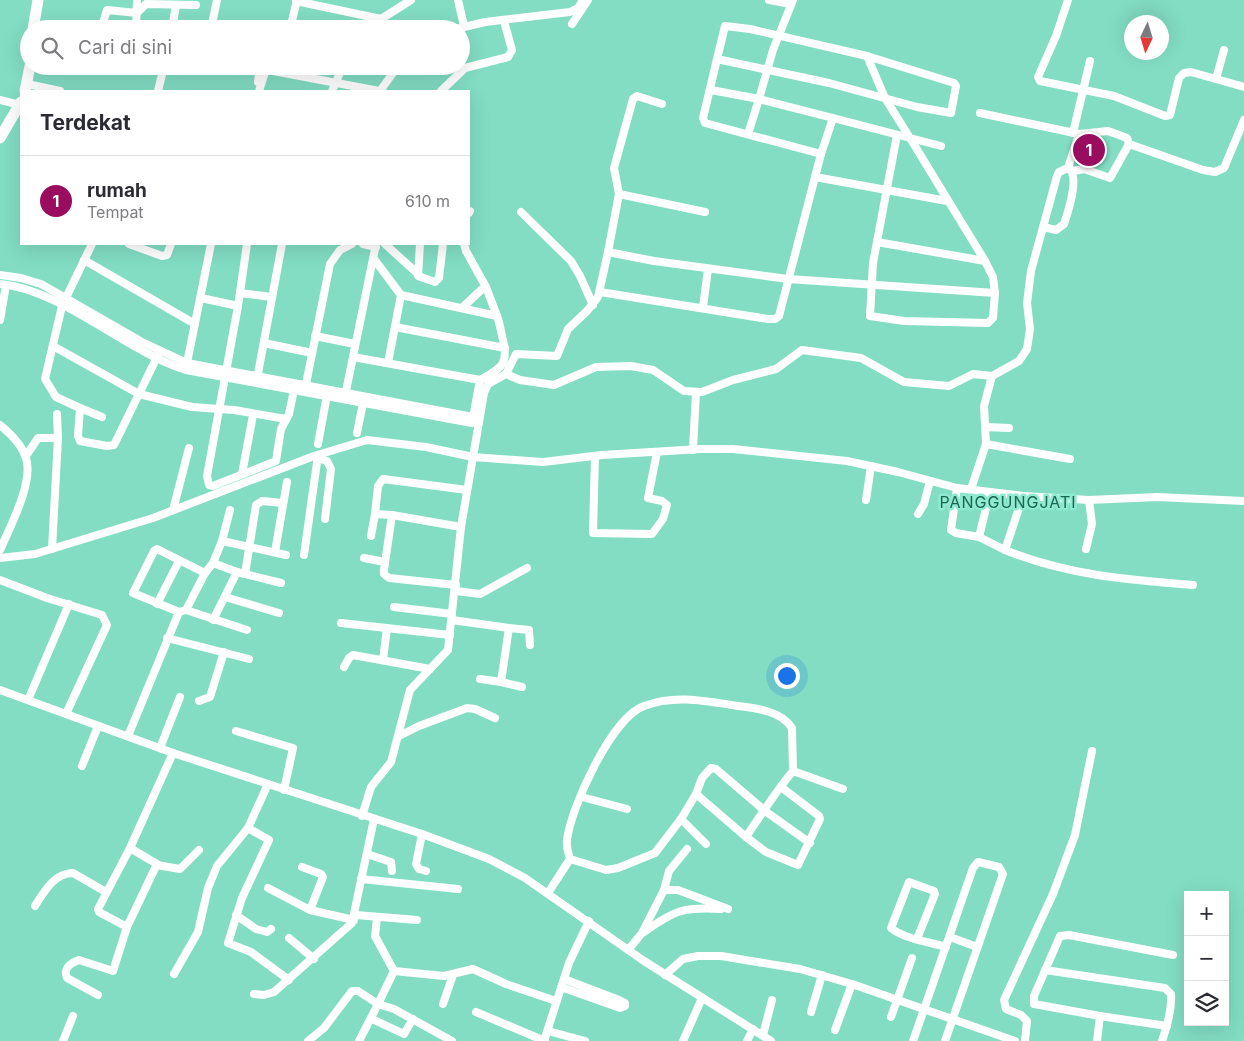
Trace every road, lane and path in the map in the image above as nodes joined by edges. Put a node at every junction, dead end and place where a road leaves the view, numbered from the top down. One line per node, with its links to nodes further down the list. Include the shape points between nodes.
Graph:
1 (38, 0): 17 (highway)
2 (137, 0): 15 (street)
3 (218, 0): 21 (street)
4 (411, 0): 16 (street)
5 (458, 0): 23 (street)
6 (583, 0): 24 (street, via 570,12)
7 (588, 0): 25 (street)
8 (769, 0): 12 (street)
9 (1068, 0): 55 (street, via 1038,76 1045,84)
10 (296, 1): 16 (street); 22 (street)
11 (146, 2): 13 (street); 15 (street)
12 (792, 2): 27 (street)
13 (176, 5): 14 (street); 20 (street)
14 (196, 5)
15 (137, 13): 18 (street, via 107,10); 19 (street)
16 (380, 19)
17 (35, 20)
18 (104, 20)
19 (137, 20)
20 (174, 20)
21 (214, 20)
22 (292, 20)
23 (463, 20)
24 (504, 21): 26 (street); 32 (street, via 512,50 508,57)
25 (572, 24)
26 (470, 25)
27 (779, 36): 29 (street); 30 (street, via 725,26); 33 (street)
28 (1224, 50): 42 (street)
29 (866, 56): 56 (street); 56 (street, via 956,84 948,115)
30 (718, 60): 33 (street); 54 (street)
31 (1090, 61): 55 (street)
32 (470, 67)
33 (768, 69): 56 (street); 57 (street)
34 (28, 75): 45 (highway)
35 (162, 75): 47 (street)
36 (259, 75): 48 (street)
37 (264, 75): 49 (street)
38 (296, 75): 43 (street)
39 (338, 75): 43 (street)
40 (392, 75): 52 (street)
41 (458, 75): 53 (street)
42 (1216, 80): 44 (street); 55 (street, via 1189,72 1182,74 1170,115 1166,116 1114,96)
43 (335, 82): 50 (street); 51 (street)
44 (1244, 87)
45 (26, 88): 46 (street)
46 (49, 90)
47 (158, 90)
48 (255, 90)
49 (259, 90)
50 (332, 90)
51 (375, 90)
52 (381, 90)
53 (442, 90)
54 (711, 90): 57 (street); 66 (street, via 703,118 706,123)
55 (1082, 90): 65 (street)
56 (885, 98): 69 (street)
57 (759, 99): 63 (street); 66 (street)
58 (0, 100): 59 (street)
59 (20, 103)
60 (662, 104): 76 (street, via 638,96 632,98 614,168)
61 (20, 105): 68 (highway)
62 (980, 113): 65 (street)
63 (833, 118): 67 (street); 72 (street)
64 (1244, 120): 70 (street, via 1224,168 1215,172)
65 (1076, 133): 70 (street, via 1108,131 1127,138); 73 (street)
66 (748, 134): 72 (street)
67 (897, 135): 69 (street); 75 (street)
68 (0, 138)
69 (910, 138): 71 (street); 77 (street)
70 (1129, 144): 73 (street, via 1110,178 1084,169)
71 (941, 146)
72 (821, 154): 74 (street)
73 (1070, 169): 80 (street, via 1059,172); 80 (street, via 1071,200 1064,224 1056,230)
74 (815, 177): 75 (street); 101 (street)
75 (887, 190): 77 (street); 81 (street)
76 (619, 194): 79 (street); 94 (street)
77 (947, 201): 97 (street)
78 (521, 212): 112 (street, via 571,261)
79 (705, 212)
80 (1043, 227): 134 (street, via 1028,296 1030,329 1027,349 1019,361)
81 (877, 242): 97 (street); 103 (street)
82 (92, 245): 96 (street)
83 (131, 245): 84 (street, via 162,256 167,255)
84 (171, 245)
85 (211, 245): 111 (street)
86 (247, 245): 106 (street)
87 (282, 245): 110 (street)
88 (350, 245): 121 (street, via 332,259)
89 (386, 245): 99 (street)
90 (420, 245): 99 (street)
91 (443, 245): 99 (street, via 438,281 418,277)
92 (465, 245): 117 (street)
93 (376, 246): 95 (street)
94 (608, 252): 98 (street); 105 (street)
95 (374, 259): 108 (street); 123 (street)
96 (84, 260): 109 (street); 119 (street)
97 (985, 261): 107 (street, via 993,277)
98 (708, 269): 101 (street); 115 (street)
99 (418, 274)
100 (0, 275): 109 (street, via 34,281)
101 (788, 280): 103 (street); 115 (street, via 781,313 775,319)
102 (3, 285): 113 (street, via 33,292); 118 (street)
103 (871, 286): 107 (street); 107 (street, via 870,316 904,322 988,323 993,318)
104 (481, 290): 116 (street)
105 (600, 292): 112 (street); 115 (street)
106 (240, 293): 110 (street); 114 (street)
107 (995, 293)
108 (401, 295): 116 (street); 120 (street)
109 (65, 296): 113 (street); 126 (street)
110 (272, 297): 122 (street)
111 (201, 298): 114 (street); 119 (street)
112 (593, 305): 133 (street, via 568,329 557,356 516,354)
113 (62, 306): 124 (street); 129 (street)
114 (238, 306): 132 (street)
115 (703, 307)
116 (462, 308): 117 (street)
117 (497, 316): 125 (street)
118 (0, 320)
119 (195, 324): 130 (street)
120 (395, 327): 125 (street); 131 (street)
121 (315, 336): 123 (street); 127 (street)
122 (264, 344): 127 (street); 135 (street)
123 (355, 344): 128 (street)
124 (53, 346): 140 (street); 144 (street, via 46,372 47,384 56,397)
125 (505, 348): 136 (street, via 503,365)
126 (160, 351): 129 (street); 130 (street)
127 (312, 353): 137 (street)
128 (353, 357): 131 (street); 142 (street)
129 (155, 359): 132 (street, via 186,370); 140 (street)
130 (187, 363): 132 (street)
131 (388, 363): 136 (street)
132 (226, 373): 135 (street); 145 (street)
133 (506, 374): 139 (street, via 520,380 554,385 596,367 630,366 654,370 678,389); 164 (street, via 491,381 486,388)
134 (992, 376): 139 (street, via 973,374 949,386 904,382 860,358 802,350 776,369); 152 (street, via 984,406)
135 (257, 378): 138 (street)
136 (480, 380): 150 (street)
137 (306, 384): 138 (street); 142 (street)
138 (295, 386): 141 (street); 149 (street)
139 (696, 392): 159 (street)
140 (138, 394): 144 (street, via 111,447 80,441); 145 (street, via 192,407)
141 (327, 395): 142 (street); 156 (street)
142 (345, 395): 143 (street); 150 (street)
143 (363, 402): 150 (street); 154 (street)
144 (80, 408): 148 (street)
145 (219, 408): 147 (street); 167 (street, via 206,482 213,486)
146 (57, 414): 155 (street)
147 (253, 415): 149 (street); 167 (street)
148 (102, 417)
149 (286, 420): 167 (street, via 281,429 276,461)
150 (472, 420)
151 (0, 425): 161 (street)
152 (986, 427): 153 (street); 157 (street)
153 (1009, 428)
154 (357, 434)
155 (58, 438): 161 (street, via 38,438); 192 (street)
156 (318, 444)
157 (986, 444): 165 (street); 171 (street)
158 (189, 448): 179 (street)
159 (693, 450): 160 (street); 166 (street, via 769,452)
160 (657, 452): 163 (street); 163 (street, via 648,498 667,505 652,534 593,533)
161 (26, 456): 191 (street, via 26,484)
162 (318, 456): 164 (street, via 374,440); 179 (street); 184 (street, via 327,461 331,469); 195 (street)
163 (595, 456): 164 (street, via 543,462)
164 (473, 457): 172 (street)
165 (1070, 459)
166 (871, 466): 168 (street); 175 (street)
167 (242, 474)
168 (930, 481): 170 (street); 182 (street)
169 (287, 482): 178 (street)
170 (957, 488): 171 (street); 187 (street, via 951,530)
171 (971, 489): 173 (street)
172 (467, 490): 181 (street, via 383,479 378,486); 185 (street)
173 (990, 492): 174 (street); 187 (street)
174 (1023, 496): 176 (street); 193 (street)
175 (866, 500)
176 (1089, 500): 177 (street, via 1158,497); 190 (street, via 1092,524)
177 (1244, 501)
178 (283, 503): 189 (street, via 262,501 256,505); 194 (street)
179 (173, 510): 192 (street)
180 (230, 510): 188 (street)
181 (375, 514): 183 (street); 186 (street)
182 (918, 514)
183 (392, 515): 185 (street); 200 (street)
184 (325, 519)
185 (461, 527): 208 (street)
186 (371, 536)
187 (979, 537): 193 (street)
188 (222, 541): 189 (street); 201 (street)
189 (250, 546): 194 (street); 204 (street)
190 (1086, 549)
191 (0, 550)
192 (52, 550): 197 (street)
193 (1005, 550): 207 (street, via 1031,561 1080,573)
194 (275, 552): 196 (street)
195 (304, 554)
196 (286, 555)
197 (0, 558)
198 (364, 558): 200 (street)
199 (179, 561): 203 (street); 211 (street); 211 (street, via 155,550 140,577 133,593)
200 (385, 562): 208 (street, via 384,574 388,578)
201 (213, 563): 203 (street); 204 (street)
202 (527, 568): 208 (street, via 480,594)
203 (205, 572): 213 (street)
204 (241, 573): 206 (street); 209 (street)
205 (0, 580): 210 (street)
206 (281, 583)
207 (1193, 585)
208 (456, 588): 215 (street)
209 (225, 596): 214 (street); 216 (street)
210 (69, 604): 234 (street); 236 (street, via 102,615 107,622)
211 (157, 604): 213 (street)
212 (394, 607): 215 (street)
213 (182, 611): 216 (street); 222 (street)
214 (279, 613)
215 (452, 617): 219 (street); 221 (street)
216 (213, 620): 220 (street)
217 (341, 623): 218 (street)
218 (387, 628): 221 (street); 226 (street)
219 (509, 628): 223 (street, via 529,630); 230 (street)
220 (247, 630)
221 (450, 635): 228 (street, via 446,654)
222 (167, 638): 224 (street); 240 (street)
223 (530, 645)
224 (224, 652): 225 (street); 235 (street, via 210,698)
225 (249, 659)
226 (383, 660): 227 (street, via 353,655); 228 (street)
227 (344, 667)
228 (430, 668): 241 (street, via 410,690)
229 (480, 679): 230 (street)
230 (501, 682): 231 (street)
231 (522, 687)
232 (0, 690): 234 (street)
233 (180, 697): 242 (street)
234 (28, 700): 236 (street)
235 (200, 701)
236 (66, 714): 238 (street)
237 (496, 718): 241 (street, via 467,708)
238 (98, 726): 240 (street); 245 (street)
239 (236, 731): 250 (street, via 292,747 294,750)
240 (128, 736): 242 (street)
241 (399, 736): 255 (street, via 391,762 371,787)
242 (160, 748): 244 (street)
243 (1092, 750): 341 (street, via 1074,835 1053,894 1004,1000 1006,1009 1027,1021)
244 (173, 753): 247 (street); 263 (street)
245 (82, 766)
246 (793, 771): 248 (street); 249 (street); 252 (street, via 792,728 789,722 757,709 674,699 643,706 621,721 596,763)
247 (268, 784): 250 (street); 258 (street)
248 (781, 787): 254 (street); 261 (street, via 819,816)
249 (843, 789)
250 (284, 790): 255 (street)
251 (696, 794): 254 (street, via 708,770 716,769); 257 (street); 260 (street)
252 (582, 797): 253 (street); 267 (street, via 567,841)
253 (627, 810)
254 (765, 811): 260 (street); 261 (street)
255 (362, 816): 256 (street)
256 (374, 819): 259 (street); 266 (street)
257 (681, 819): 262 (street); 267 (street, via 660,849 618,868 601,869)
258 (248, 828): 280 (street, via 269,840); 299 (street, via 217,866 208,888 198,932)
259 (422, 834): 271 (street, via 416,864); 277 (street, via 489,859)
260 (746, 837): 261 (street, via 766,852 798,864)
261 (810, 843)
262 (706, 844)
263 (130, 848): 268 (street); 276 (street)
264 (688, 849): 275 (street, via 669,871)
265 (199, 850): 268 (street, via 180,869)
266 (367, 854): 270 (street, via 391,862); 272 (street)
267 (570, 859): 277 (street)
268 (157, 865): 285 (street)
269 (302, 867): 279 (street, via 323,877)
270 (392, 871)
271 (426, 871)
272 (361, 879): 274 (street); 281 (street)
273 (268, 888): 279 (street)
274 (458, 889)
275 (664, 890): 287 (street); 287 (street, via 678,890 728,909 692,908 677,912)
276 (106, 892): 278 (street, via 68,873 49,885); 285 (street, via 98,911)
277 (548, 893): 284 (street)
278 (35, 906)
279 (310, 910): 281 (street)
280 (236, 916): 286 (street, via 256,929 267,932); 303 (street, via 228,943 251,952)
281 (355, 918): 282 (street); 296 (street)
282 (377, 918): 283 (street); 298 (street, via 376,939)
283 (417, 920)
284 (589, 921): 293 (street); 304 (street)
285 (127, 927): 308 (street, via 113,971 78,960 66,970 67,978)
286 (271, 929)
287 (642, 933): 293 (street)
288 (950, 937): 291 (street); 291 (street, via 975,863 999,867 1003,874); 292 (street)
289 (289, 938): 296 (street)
290 (917, 939): 290 (street, via 891,928 909,882 935,894); 292 (street)
291 (977, 946): 323 (street)
292 (946, 947): 315 (street)
293 (628, 950): 301 (street)
294 (1173, 955): 297 (street, via 1064,934 1057,940)
295 (912, 958): 311 (street)
296 (314, 959): 303 (street)
297 (1045, 970): 319 (street, via 1034,1004); 324 (street, via 1165,988 1171,994)
298 (394, 971): 300 (street); 313 (street)
299 (174, 974)
300 (453, 975): 312 (street, via 473,969); 314 (street)
301 (665, 975): 302 (street, via 683,960 709,956); 309 (street)
302 (822, 975): 305 (street); 317 (street)
303 (289, 980): 307 (street, via 270,994)
304 (562, 983): 306 (street); 312 (street)
305 (852, 984): 311 (street); 327 (street)
306 (574, 988): 306 (street, via 619,1000 625,1006 620,1008)
307 (254, 994)
308 (98, 995)
309 (702, 998): 325 (street); 335 (street)
310 (772, 1000): 328 (street)
311 (897, 1000): 315 (street); 320 (street)
312 (556, 1001): 326 (street)
313 (378, 1004): 321 (street); 322 (street); 331 (street, via 358,991 352,992 324,1028)
314 (442, 1004)
315 (924, 1009): 323 (street); 338 (street)
316 (476, 1012): 333 (street)
317 (811, 1012)
318 (74, 1016): 330 (street)
319 (1100, 1016): 324 (street); 342 (street)
320 (891, 1017)
321 (372, 1019): 322 (street, via 404,1034); 332 (street)
322 (413, 1019): 329 (street)
323 (952, 1020): 339 (street); 340 (street)
324 (1167, 1026): 343 (street)
325 (753, 1029): 328 (street); 336 (street)
326 (548, 1030): 333 (street); 334 (street)
327 (835, 1030)
328 (763, 1035): 337 (street)
329 (448, 1040)
330 (63, 1041)
331 (308, 1041)
332 (359, 1041)
333 (545, 1041)
334 (585, 1041)
335 (683, 1041)
336 (747, 1041)
337 (772, 1041)
338 (913, 1041)
339 (946, 1041)
340 (1015, 1041)
341 (1025, 1041)
342 (1096, 1041)
343 (1162, 1041)

